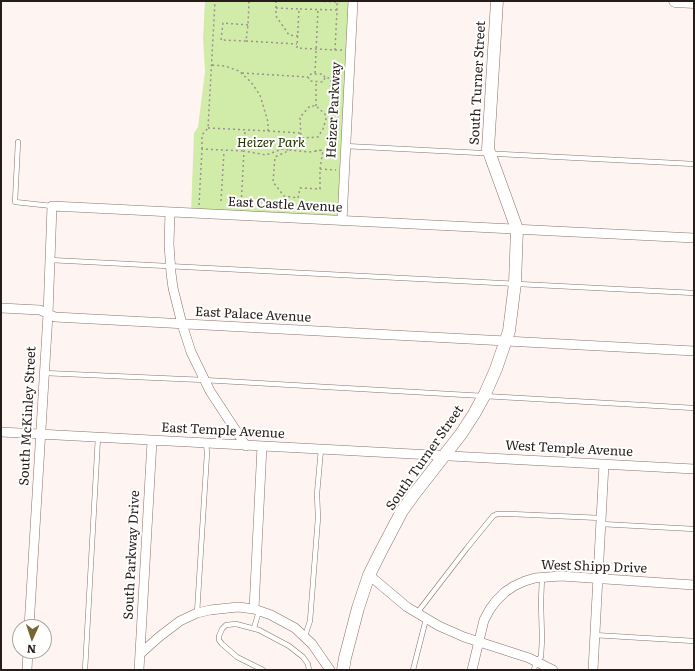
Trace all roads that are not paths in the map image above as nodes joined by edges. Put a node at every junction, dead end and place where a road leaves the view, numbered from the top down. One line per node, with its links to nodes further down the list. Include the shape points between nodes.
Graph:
1 (353, 1): 6 (street, Heizer Parkway)
2 (497, 1): 7 (main road, South Turner Street)
3 (675, 1): 4 (main road)
4 (694, 2)
5 (18, 142): 9 (lane, via 15,202)
6 (345, 146): 7 (lane); 11 (street, Heizer Parkway)
7 (489, 153): 8 (lane); 12 (main road, South Turner Street)
8 (694, 164)
9 (52, 206): 10 (street, East Castle Avenue); 14 (street, South McKinley Street)
10 (170, 212): 11 (street, East Castle Avenue); 15 (street)
11 (342, 221): 12 (street, East Castle Avenue)
12 (517, 229): 13 (street, East Castle Avenue); 16 (main road, South Turner Street)
13 (694, 238)
14 (50, 260): 15 (lane); 19 (street, South McKinley Street)
15 (171, 265): 16 (lane); 20 (street)
16 (515, 283): 17 (lane); 21 (main road, South Turner Street, via 512,318)
17 (694, 293)
18 (1, 308): 19 (street, East Palace Avenue, via 40,310)
19 (48, 314): 20 (street, East Palace Avenue, via 55,317); 23 (street, South McKinley Street)
20 (182, 324): 21 (street, East Palace Avenue); 24 (street)
21 (506, 341): 22 (street, East Palace Avenue); 25 (main road, South Turner Street)
22 (694, 351)
23 (44, 373): 24 (lane); 28 (street, South McKinley Street)
24 (204, 380): 25 (lane); 32 (street)
25 (484, 396): 26 (lane); 35 (main road, South Turner Street)
26 (694, 408)
27 (1, 432): 28 (street, East Temple Avenue)
28 (40, 434): 29 (street, East Temple Avenue); 47 (street, South McKinley Street)
29 (98, 437): 30 (street, East Temple Avenue); 58 (lane)
30 (152, 441): 31 (street, East Temple Avenue); 54 (street, South Parkway Drive)
31 (206, 443): 32 (street, East Temple Avenue); 45 (lane)
32 (246, 446): 33 (street, East Temple Avenue)
33 (262, 446): 34 (street, East Temple Avenue); 44 (street)
34 (320, 449): 35 (street, East Temple Avenue); 51 (lane, via 310,621)
35 (444, 456): 36 (street, West Temple Avenue); 40 (main road, South Turner Street, via 402,511)
36 (604, 464): 37 (street, West Temple Avenue); 38 (street)
37 (694, 468)
38 (601, 521): 39 (lane); 42 (street); 46 (lane, via 511,514 493,516)
39 (694, 529)
40 (369, 575): 46 (street); 63 (main road, South Turner Street, via 351,633)
41 (542, 577): 42 (street, West Shipp Drive); 52 (street, West Shipp Drive, via 514,586 496,601 484,620); 56 (lane, via 541,657)
42 (597, 579): 43 (street, West Shipp Drive); 50 (street)
43 (694, 584)
44 (256, 610): 45 (street, via 222,608); 49 (lane); 51 (street, via 282,620)
45 (197, 614): 54 (street, via 180,621)
46 (417, 614): 48 (street)
47 (29, 619)
48 (426, 619): 52 (street); 64 (lane)
49 (254, 628): 60 (lane, via 236,624 226,626 222,629 219,640 238,657); 61 (lane, via 289,646 303,657)
50 (594, 635): 53 (lane); 67 (street)
51 (305, 636): 62 (street)
52 (478, 641): 56 (street); 65 (street, West Shipp Drive)
53 (694, 641)
54 (140, 654): 59 (street, South Parkway Drive)
55 (28, 659): 57 (street)
56 (535, 665): 66 (street)
57 (27, 670)
58 (85, 670)
59 (139, 670)
60 (263, 670)
61 (309, 670)
62 (330, 670)
63 (343, 670)
64 (413, 670)
65 (472, 670)
66 (553, 670)
67 (593, 670)

